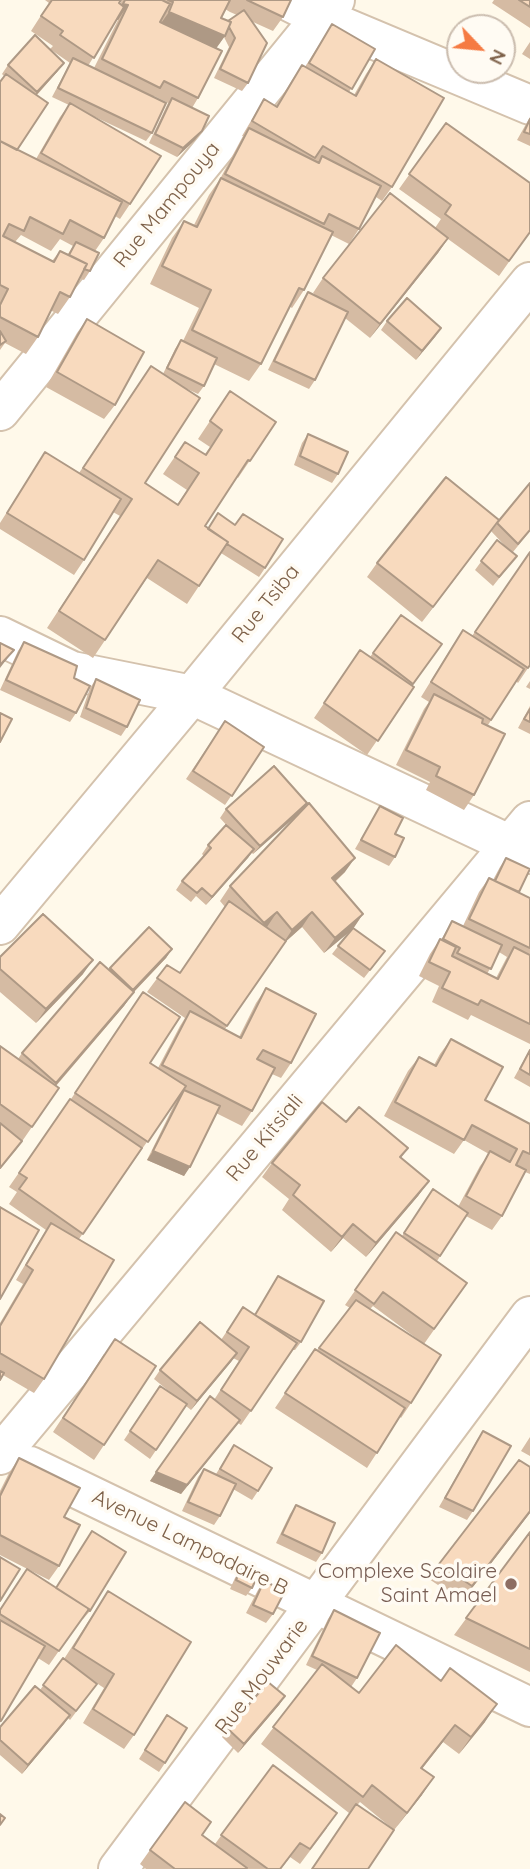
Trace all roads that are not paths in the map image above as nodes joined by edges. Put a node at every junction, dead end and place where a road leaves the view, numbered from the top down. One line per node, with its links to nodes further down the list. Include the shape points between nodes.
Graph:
1 (286, 0): 2 (street)
2 (327, 9): 3 (street); 5 (street, Rue Mampouya)
3 (530, 105)
4 (530, 282): 7 (street, Rue Tsiba)
5 (0, 411)
6 (0, 636): 7 (street, via 72,671)
7 (192, 695): 8 (street); 9 (street, Rue Tsiba)
8 (524, 840): 11 (street, Rue Kitsiali)
9 (0, 925)
10 (530, 1316): 12 (street, Rue Mouwarie)
11 (1, 1453): 12 (street, Avenue Lampadaire B)
12 (317, 1604): 13 (street, Avenue Lampadaire B); 14 (street, Rue Mouwarie)
13 (530, 1707)
14 (118, 1869)

